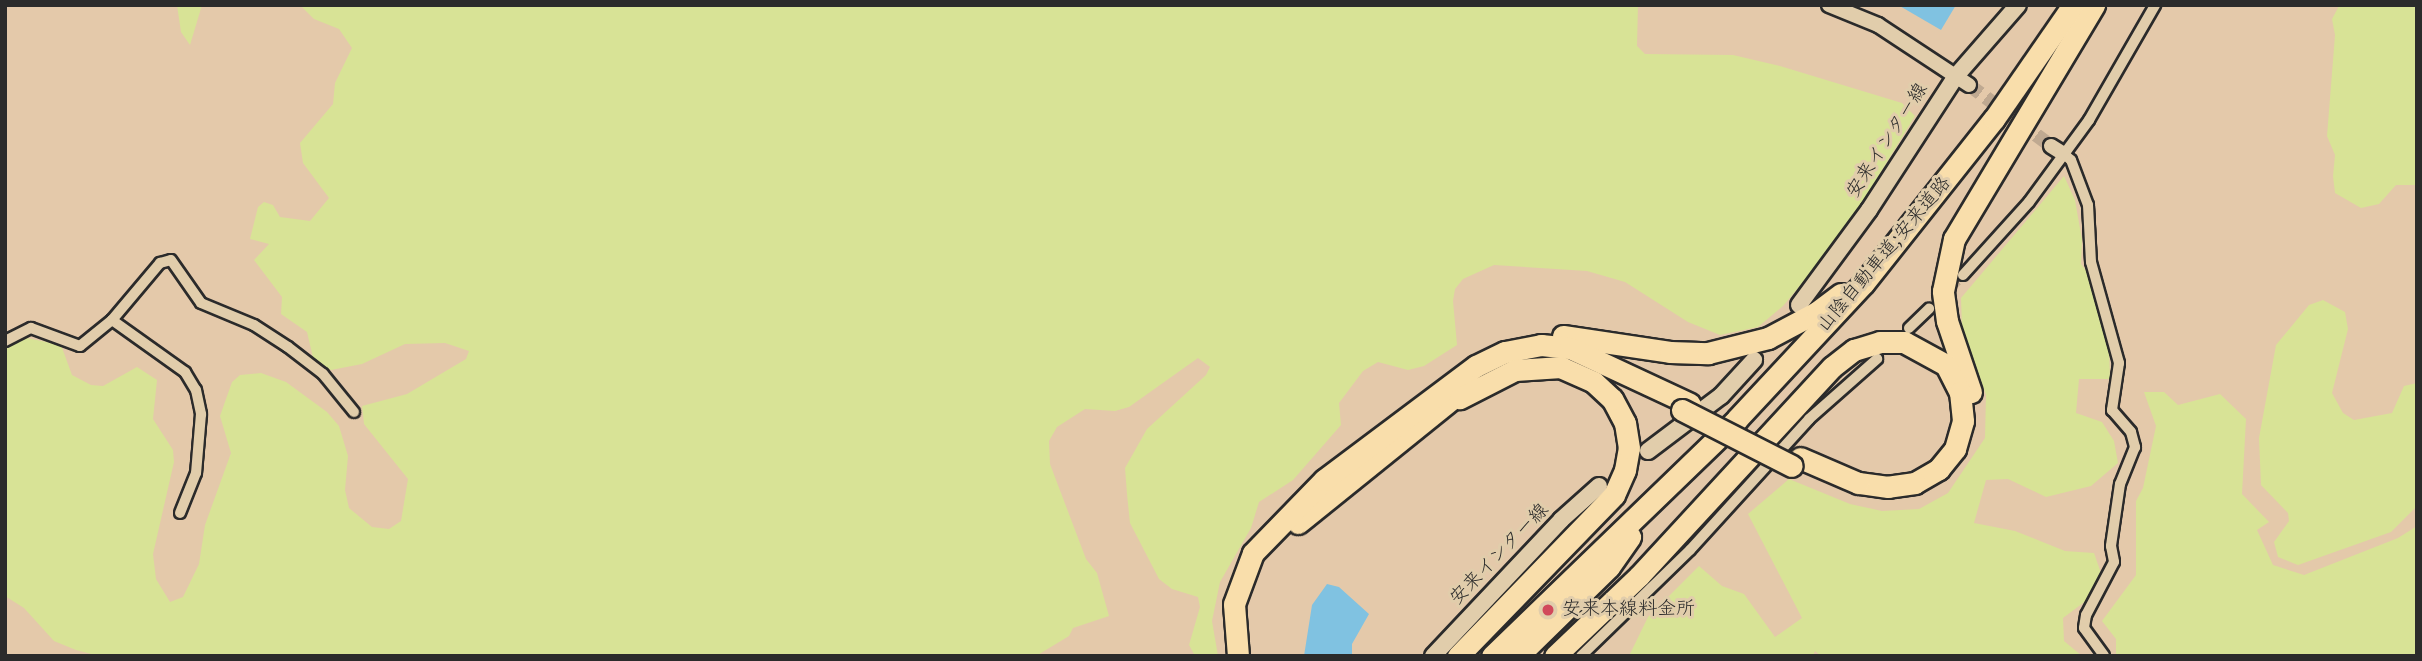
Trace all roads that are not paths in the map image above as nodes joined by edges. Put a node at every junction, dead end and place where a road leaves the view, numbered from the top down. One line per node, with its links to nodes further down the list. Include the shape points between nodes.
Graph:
1 (1829, 5): 6 (street, via 1878,25)
2 (2018, 5): 6 (main road, 安来インター線)
3 (2073, 5): 8 (highway, 山陰自動車道;安来道路, via 1994,119)
4 (2094, 5): 20 (highway, via 1954,239 1945,270 1947,321 1974,413 1970,439 1960,458 1949,474 1927,488 1883,496 1833,485)
5 (2154, 5): 7 (street, via 2089,120)
6 (1963, 81): 10 (main road, 安来インター線)
7 (2058, 150): 9 (street, via 2029,202); 34 (street, via 2071,160 2088,205 2091,262 2119,363 2112,410 2131,432 2135,447 2120,484 2111,546 2114,562 2086,615 2084,628)
8 (1887, 257): 18 (highway, via 1865,268 1817,312 1743,346 1670,352 1570,336 1503,341 1470,357); 23 (highway, 山陰自動車道;安来道路, via 1800,355)
9 (1963, 275)
10 (1799, 305)
11 (1929, 309): 13 (street)
12 (112, 320): 14 (street, via 80,346 31,328); 17 (street, via 160,263 171,260 201,303 254,325 288,347 323,374); 22 (street, via 165,356 191,379 196,390 201,414 197,467)
13 (1909, 328)
14 (5, 341)
15 (1877, 359): 33 (street, via 1809,419 1690,550)
16 (1754, 360): 19 (main road, via 1721,396)
17 (354, 412)
18 (1411, 422): 20 (highway, via 1476,366 1505,352 1541,345 1570,348 1599,358); 24 (highway, via 1324,480 1253,553 1234,604); 25 (highway, via 1260,560 1242,605); 27 (highway, via 1494,379 1538,367 1561,367 1594,382 1612,399 1625,422 1625,470 1614,495)
19 (1648, 452)
20 (1796, 462): 32 (highway, via 1858,483 1888,487 1915,483 1939,469 1955,449 1963,421 1960,392 1946,365 1904,342 1880,342 1854,350 1832,367 1639,576)
21 (1599, 486): 26 (main road, 安来インター線)
22 (180, 513)
23 (1643, 513): 28 (highway, via 1593,549); 29 (highway, 山陰自動車道;安来道路); 30 (highway, 山陰自動車道;安来道路, via 1588,578); 31 (highway, via 1609,567)
24 (1238, 656)
25 (1247, 656)
26 (1433, 656)
27 (1458, 656)
28 (1481, 656)
29 (1492, 656)
30 (1507, 656)
31 (1518, 656)
32 (1555, 656)
33 (1581, 656)
34 (2104, 656)

